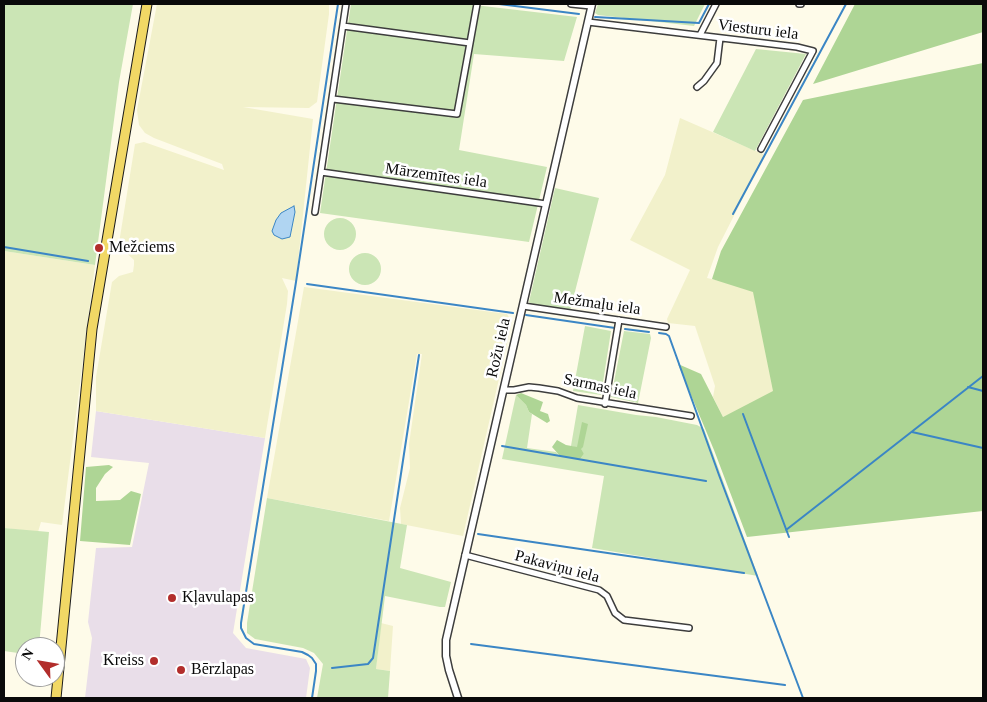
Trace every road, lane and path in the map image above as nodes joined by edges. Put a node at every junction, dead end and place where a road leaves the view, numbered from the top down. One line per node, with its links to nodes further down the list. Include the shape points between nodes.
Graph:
1 (148, 4): 26 (main road, via 92,329)
2 (346, 4): 8 (street)
3 (477, 4): 11 (street)
4 (572, 4): 6 (street)
5 (716, 4): 9 (street)
6 (592, 5): 7 (street, Rožu iela)
7 (588, 22): 9 (street, Viesturu iela); 16 (street, Rožu iela)
8 (343, 26): 11 (street); 13 (street)
9 (700, 35): 10 (street, Viesturu iela)
10 (720, 38): 12 (street, via 717,62); 14 (street, Viesturu iela, via 813,51)
11 (470, 43): 13 (street, via 456,114)
12 (697, 87)
13 (333, 99): 15 (street)
14 (761, 149)
15 (321, 172): 16 (street, Mārzemītes iela); 17 (street)
16 (546, 204): 18 (street, Rožu iela)
17 (315, 212)
18 (523, 306): 19 (street, Mežmaļu iela); 21 (street, Rožu iela)
19 (619, 320): 20 (street, Mežmaļu iela); 22 (street)
20 (666, 326)
21 (504, 390): 22 (street, Sarmas iela, via 539,388); 24 (street, Rožu iela)
22 (605, 404): 23 (street, Sarmas iela)
23 (691, 416)
24 (465, 555): 25 (street, Pakaviņu iela, via 600,590 607,596 615,613 624,620); 27 (street, Rožu iela, via 446,640 449,670)
25 (689, 628)
26 (56, 698)
27 (458, 698)

